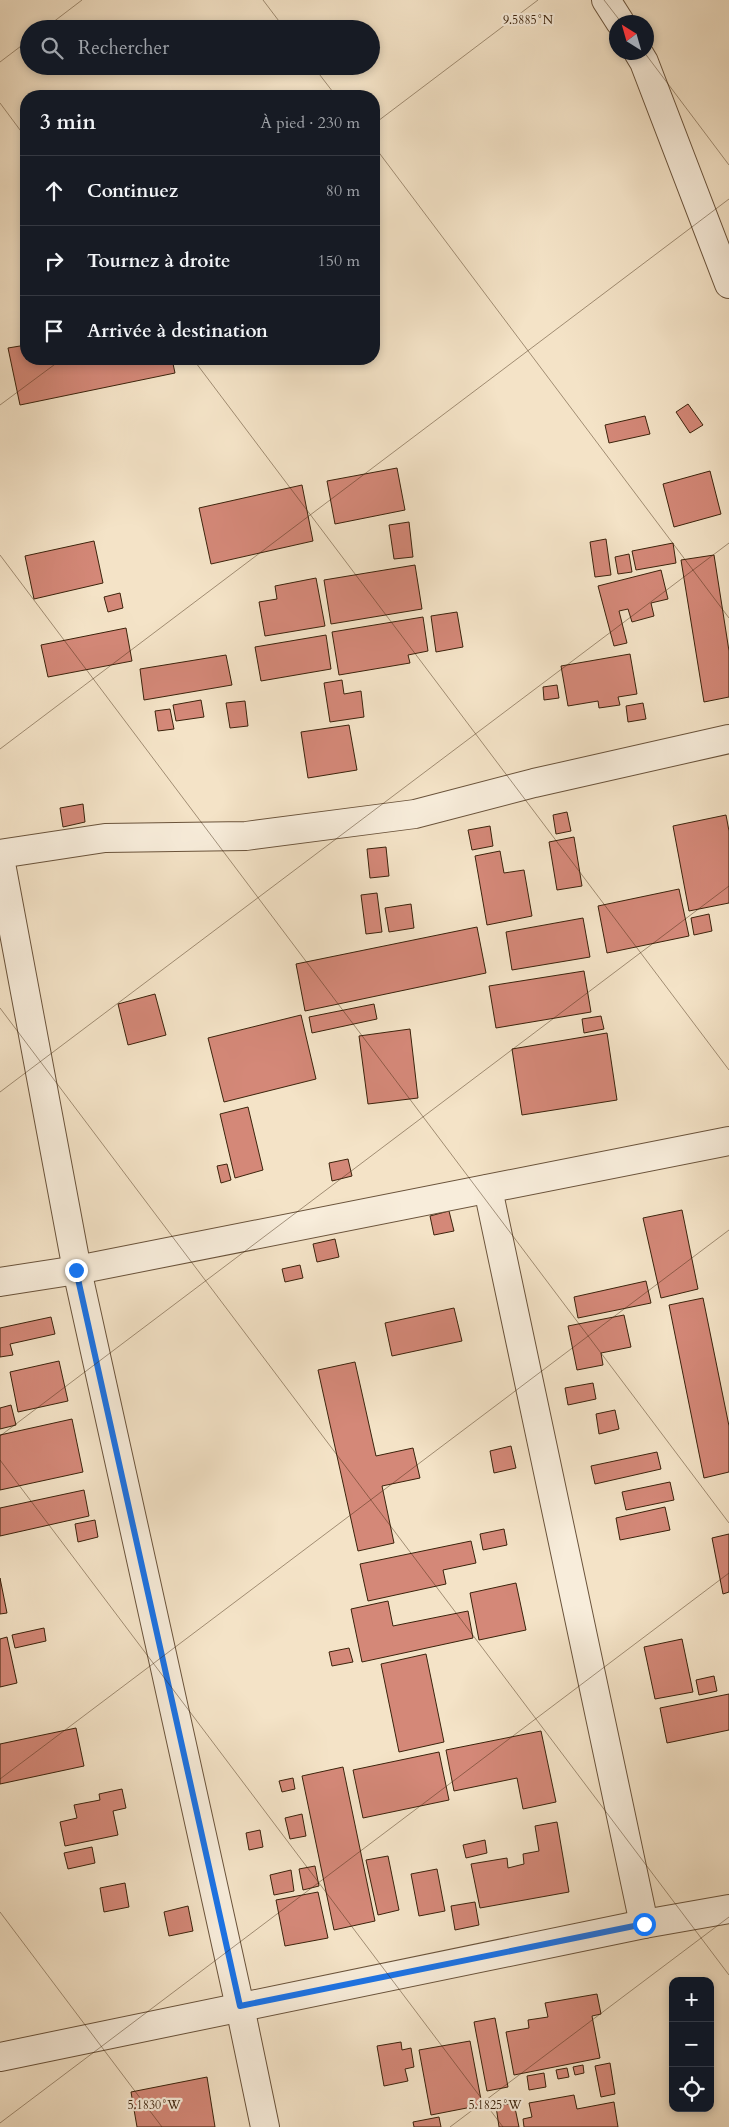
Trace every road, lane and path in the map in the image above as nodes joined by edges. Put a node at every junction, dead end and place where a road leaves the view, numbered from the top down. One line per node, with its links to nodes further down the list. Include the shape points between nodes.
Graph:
1 (606, 0): 2 (street)
2 (616, 15)
3 (643, 60): 4 (street)
4 (729, 284)
5 (729, 739): 6 (street, via 534,783 415,814 246,836 105,838)
6 (0, 854)
7 (0, 858): 10 (street)
8 (729, 1141): 9 (street)
9 (488, 1189): 10 (street); 13 (street)
10 (76, 1270): 11 (street); 14 (street)
11 (0, 1282)
12 (729, 1909): 13 (street)
13 (644, 1924): 14 (street)
14 (240, 2006): 15 (street); 16 (street)
15 (0, 2057)
16 (265, 2127)

